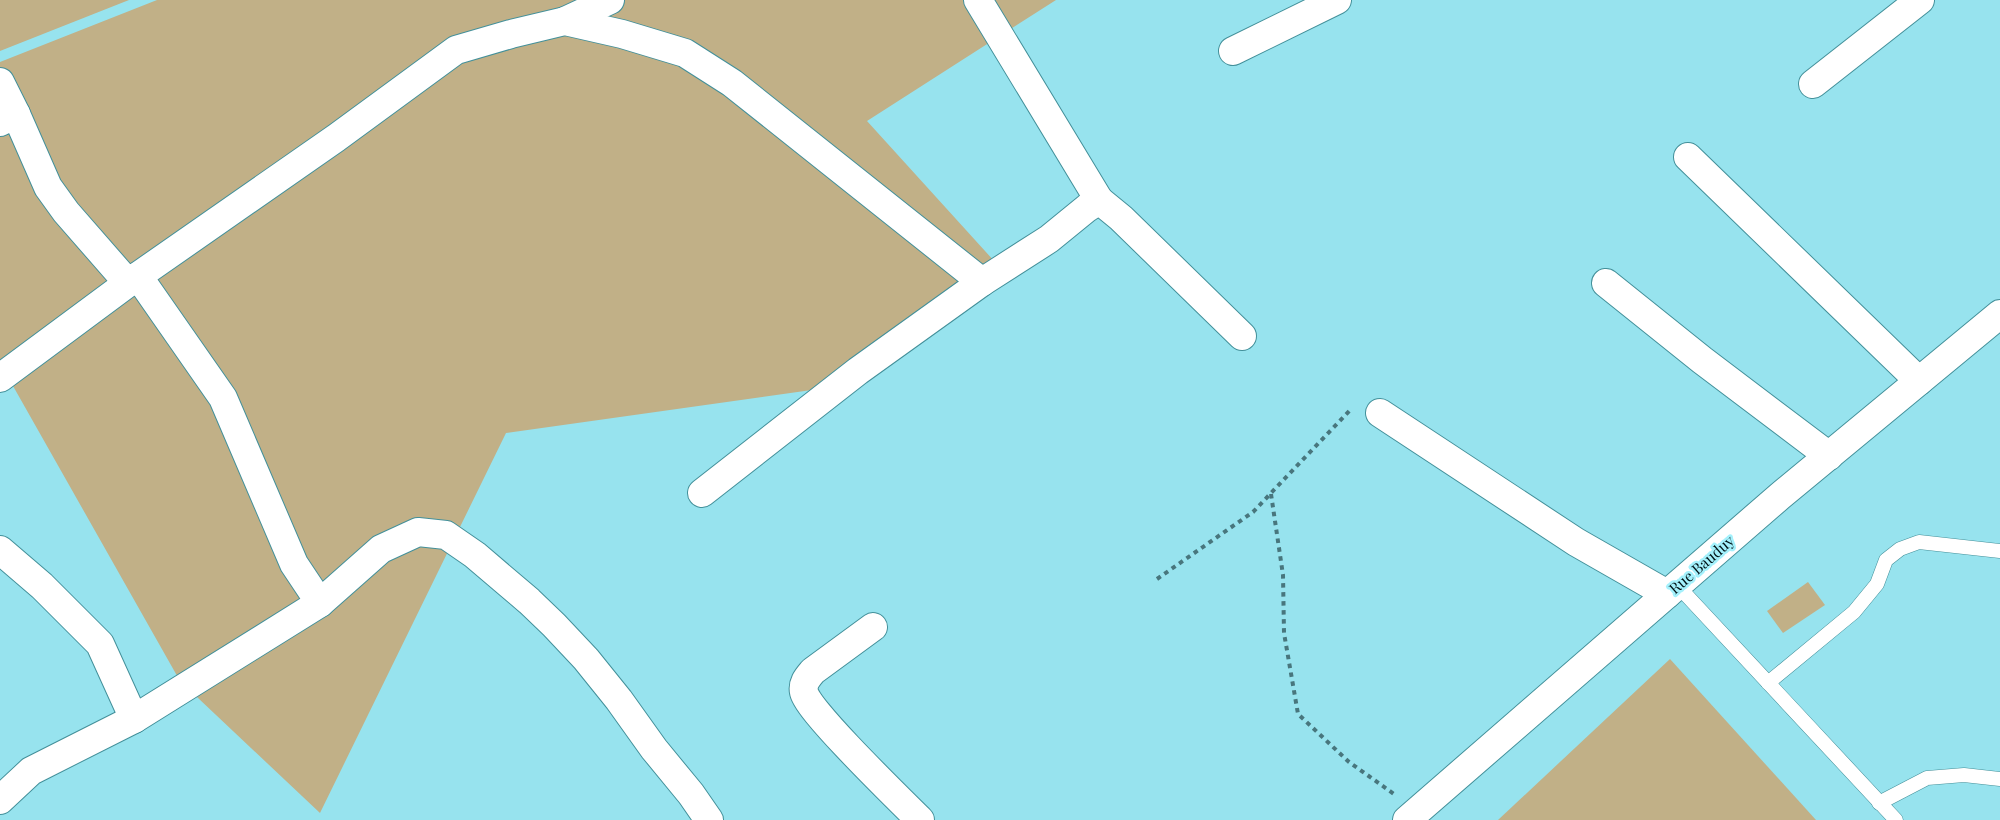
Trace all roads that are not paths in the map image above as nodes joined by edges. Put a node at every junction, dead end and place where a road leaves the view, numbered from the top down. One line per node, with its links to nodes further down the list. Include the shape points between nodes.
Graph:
1 (610, 0): 5 (street)
2 (978, 0): 11 (street)
3 (1337, 0): 6 (street)
4 (1920, 0): 8 (street)
5 (565, 21): 12 (street, via 456,50); 13 (street, via 685,53 732,83)
6 (1233, 51)
7 (0, 82): 9 (street)
8 (1813, 84)
9 (8, 118): 12 (street, via 66,212)
10 (1688, 157): 18 (street)
11 (1099, 200): 13 (street, via 1049,239); 16 (street)
12 (133, 279): 17 (street); 25 (street, via 223,398 294,564)
13 (982, 282): 21 (street, via 858,371)
14 (1606, 283): 20 (street)
15 (2000, 314): 18 (street, Rue Bauduy)
16 (1242, 336)
17 (0, 378)
18 (1920, 381): 20 (street, Rue Bauduy)
19 (1368, 408): 24 (street, via 1576,542)
20 (1829, 456): 24 (street, Rue Bauduy)
21 (702, 493)
22 (0, 550): 28 (street, via 100,644)
23 (2000, 551): 27 (lane, via 1919,542 1900,549 1886,560 1877,584 1854,612)
24 (1672, 590): 27 (lane); 32 (street, Rue Bauduy)
25 (320, 603): 28 (street); 33 (street, via 381,549 417,532 446,536 529,601 586,659)
26 (873, 627): 34 (street, via 813,671 806,679 804,692 848,746)
27 (1768, 683): 31 (lane)
28 (134, 719): 30 (street, via 32,771)
29 (2000, 779): 31 (lane, via 1964,775 1927,778)
30 (0, 800)
31 (1880, 802): 35 (lane)
32 (1412, 816)
33 (709, 820)
34 (920, 820)
35 (1896, 820)

